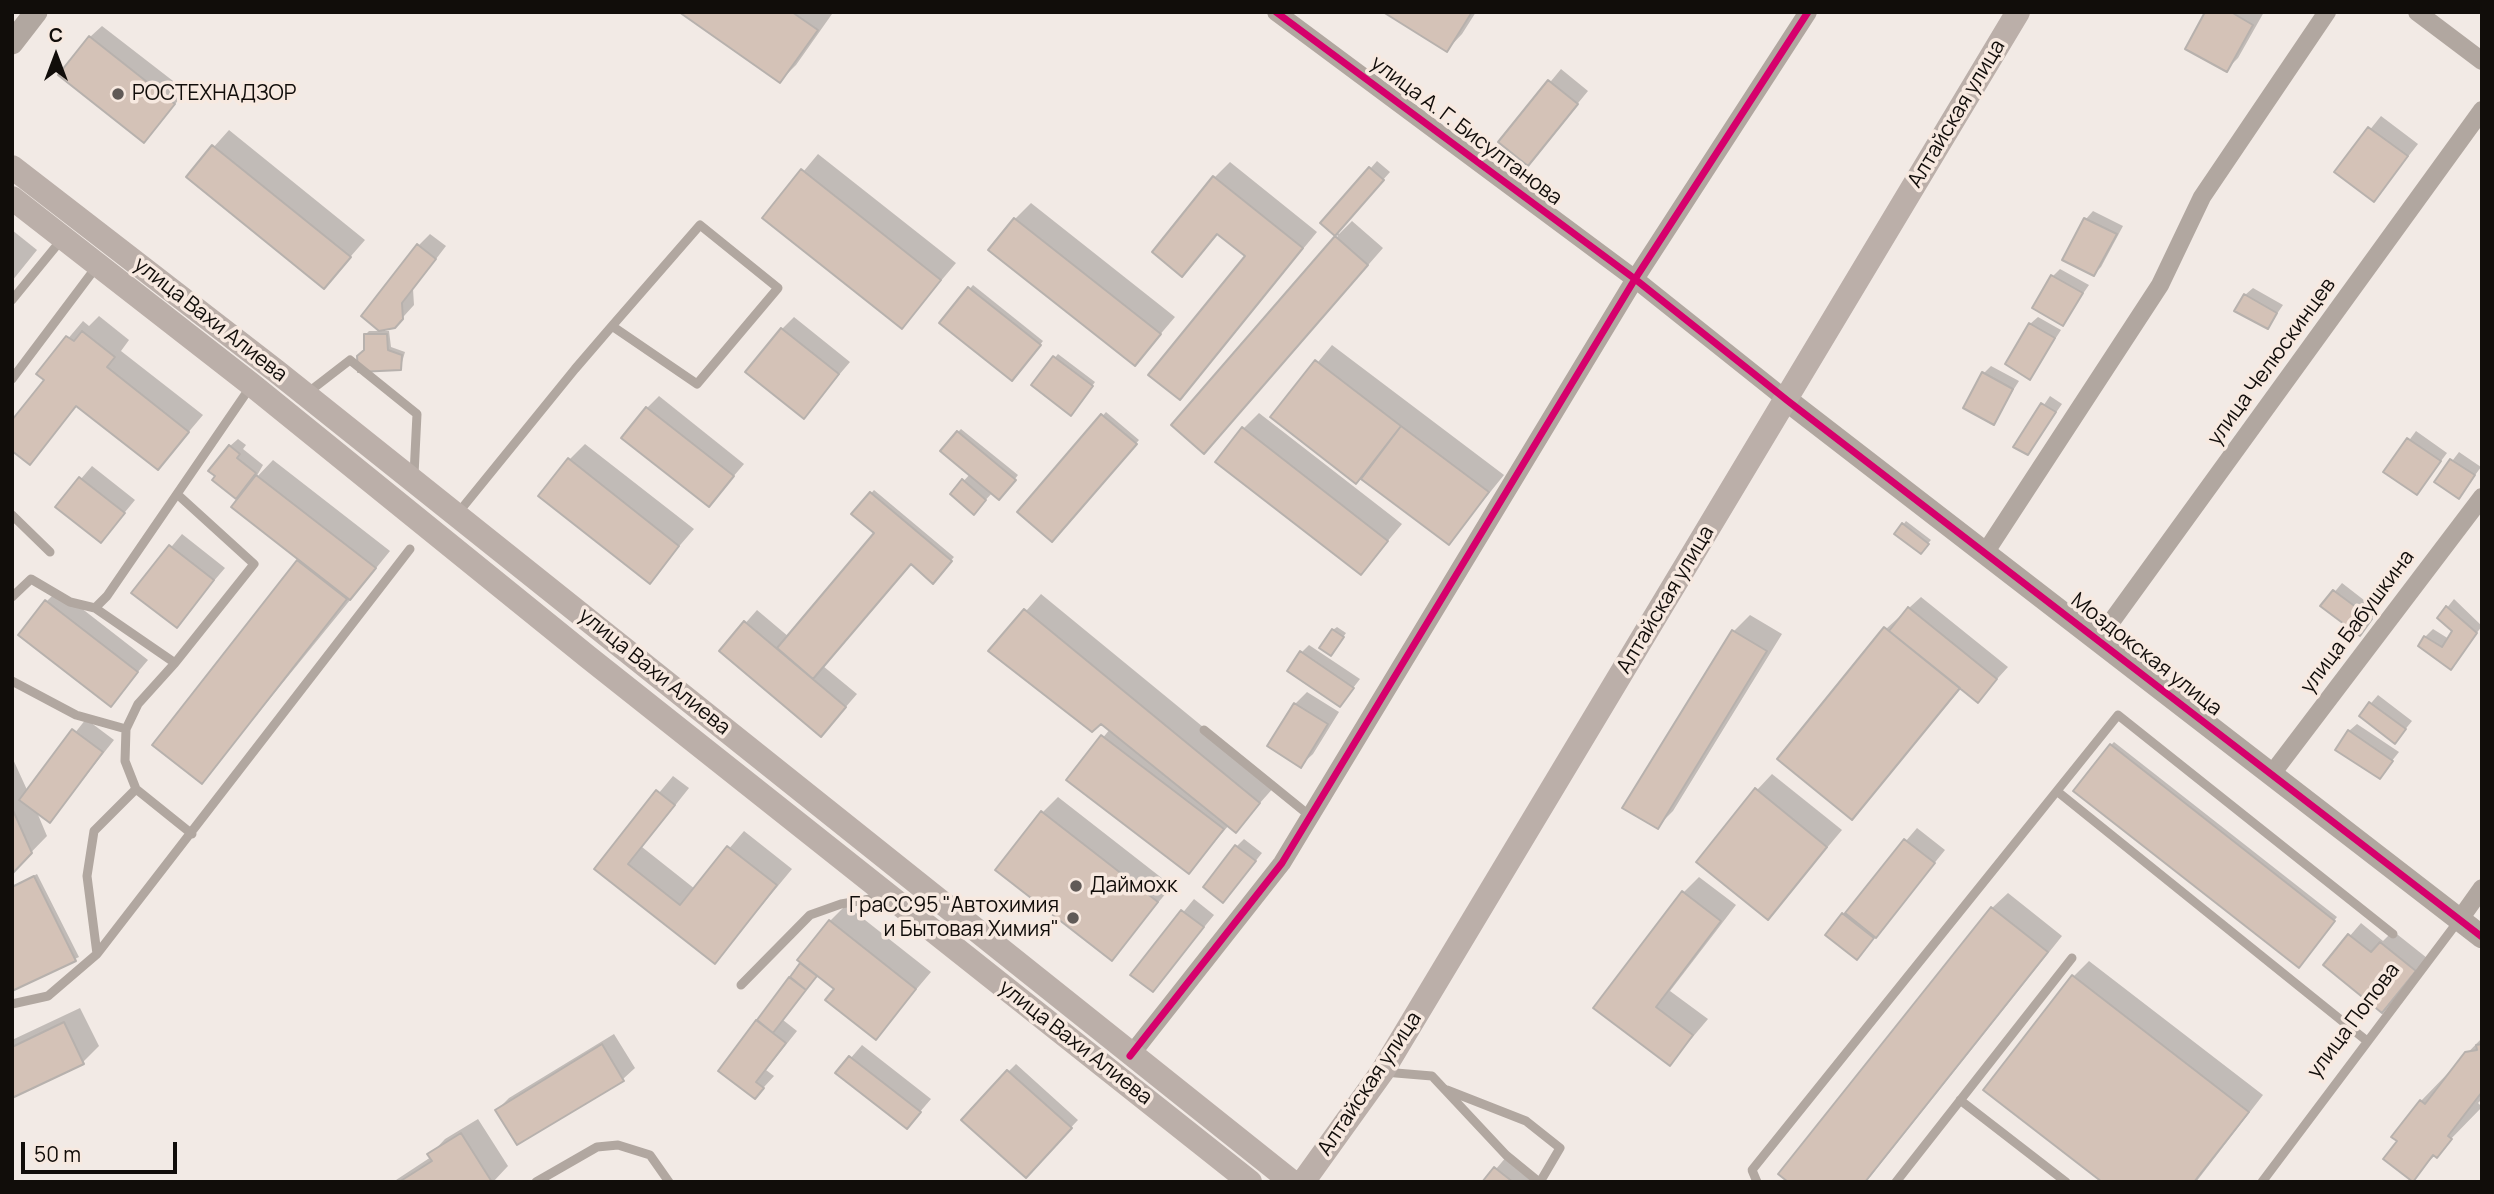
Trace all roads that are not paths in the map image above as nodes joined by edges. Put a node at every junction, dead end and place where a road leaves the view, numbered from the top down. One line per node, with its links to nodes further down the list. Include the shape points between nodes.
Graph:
1 (36, 12): 7 (street)
2 (1276, 12): 14 (street, улица А. Г. Бисултанова)
3 (1808, 12): 14 (street)
4 (2018, 12): 20 (main road, Алтайская улица)
5 (2327, 12): 28 (street, via 2202,198 2160,285)
6 (2417, 12): 8 (street)
7 (12, 43)
8 (2482, 61)
9 (2482, 110): 31 (street, улица Челюскинцев)
10 (12, 167): 19 (main road, улица Вахи Алиева)
11 (12, 198): 12 (main road, улица Вахи Алиева)
12 (63, 237): 13 (main road, улица Вахи Алиева); 15 (lane)
13 (98, 265): 17 (lane); 18 (main road, улица Вахи Алиева)
14 (1635, 279): 20 (street, улица А. Г. Бисултанова); 39 (street)
15 (12, 300)
16 (612, 326): 16 (lane, via 700,225 778,288 696,384); 25 (lane)
17 (12, 379)
18 (252, 385): 22 (lane); 42 (main road, улица Вахи Алиева)
19 (305, 394): 21 (main road, улица Вахи Алиева); 21 (lane, via 350,360 416,414)
20 (1787, 401): 28 (street, Моздокская улица); 52 (main road, Алтайская улица)
21 (414, 481): 25 (main road, улица Вахи Алиева)
22 (177, 494): 30 (lane); 32 (lane, via 254,564)
23 (2482, 497): 36 (street, улица Бабушкина)
24 (12, 515): 27 (lane)
25 (457, 515): 51 (main road, улица Вахи Алиева)
26 (410, 549): 40 (lane)
27 (50, 552)
28 (1985, 553): 31 (street, Моздокская улица)
29 (12, 597): 30 (lane, via 31,579 70,602)
30 (94, 608): 32 (lane)
31 (2098, 640): 36 (street, Моздокская улица)
32 (175, 663): 34 (lane, via 138,704)
33 (12, 681): 34 (lane, via 76,715)
34 (126, 729): 37 (lane, via 125,761)
35 (1203, 730): 39 (lane)
36 (2271, 775): 43 (street, Моздокская улица)
37 (136, 789): 40 (lane); 46 (lane, via 94,831 87,876)
38 (2058, 792): 44 (lane, via 2118,715); 50 (lane); 61 (lane, via 1752,1170)
39 (1310, 816): 51 (street, via 1282,863)
40 (192, 834): 46 (lane)
41 (2482, 888): 43 (street, улица Попова)
42 (888, 896): 48 (lane, via 810,915); 57 (main road, улица Вахи Алиева)
43 (2460, 919): 45 (street, Моздокская улица); 50 (lane, улица Попова)
44 (2393, 933)
45 (2482, 937)
46 (97, 954): 49 (lane, via 48,996)
47 (2072, 958): 54 (lane)
48 (741, 985)
49 (12, 1004)
50 (2367, 1041): 64 (lane, улица Попова)
51 (1130, 1056): 58 (main road, улица Вахи Алиева)
52 (1382, 1072): 53 (lane, via 1432,1076); 59 (main road, Алтайская улица)
53 (1445, 1089): 60 (lane, via 1506,1156); 60 (lane, via 1526,1121 1560,1148)
54 (1960, 1101): 62 (lane); 63 (lane)
55 (536, 1182): 56 (lane, via 597,1147 618,1145 650,1156)
56 (669, 1182)
57 (1250, 1182)
58 (1292, 1182)
59 (1303, 1182)
60 (1539, 1182)
61 (1757, 1182)
62 (1896, 1182)
63 (2066, 1182)
64 (2262, 1182)

